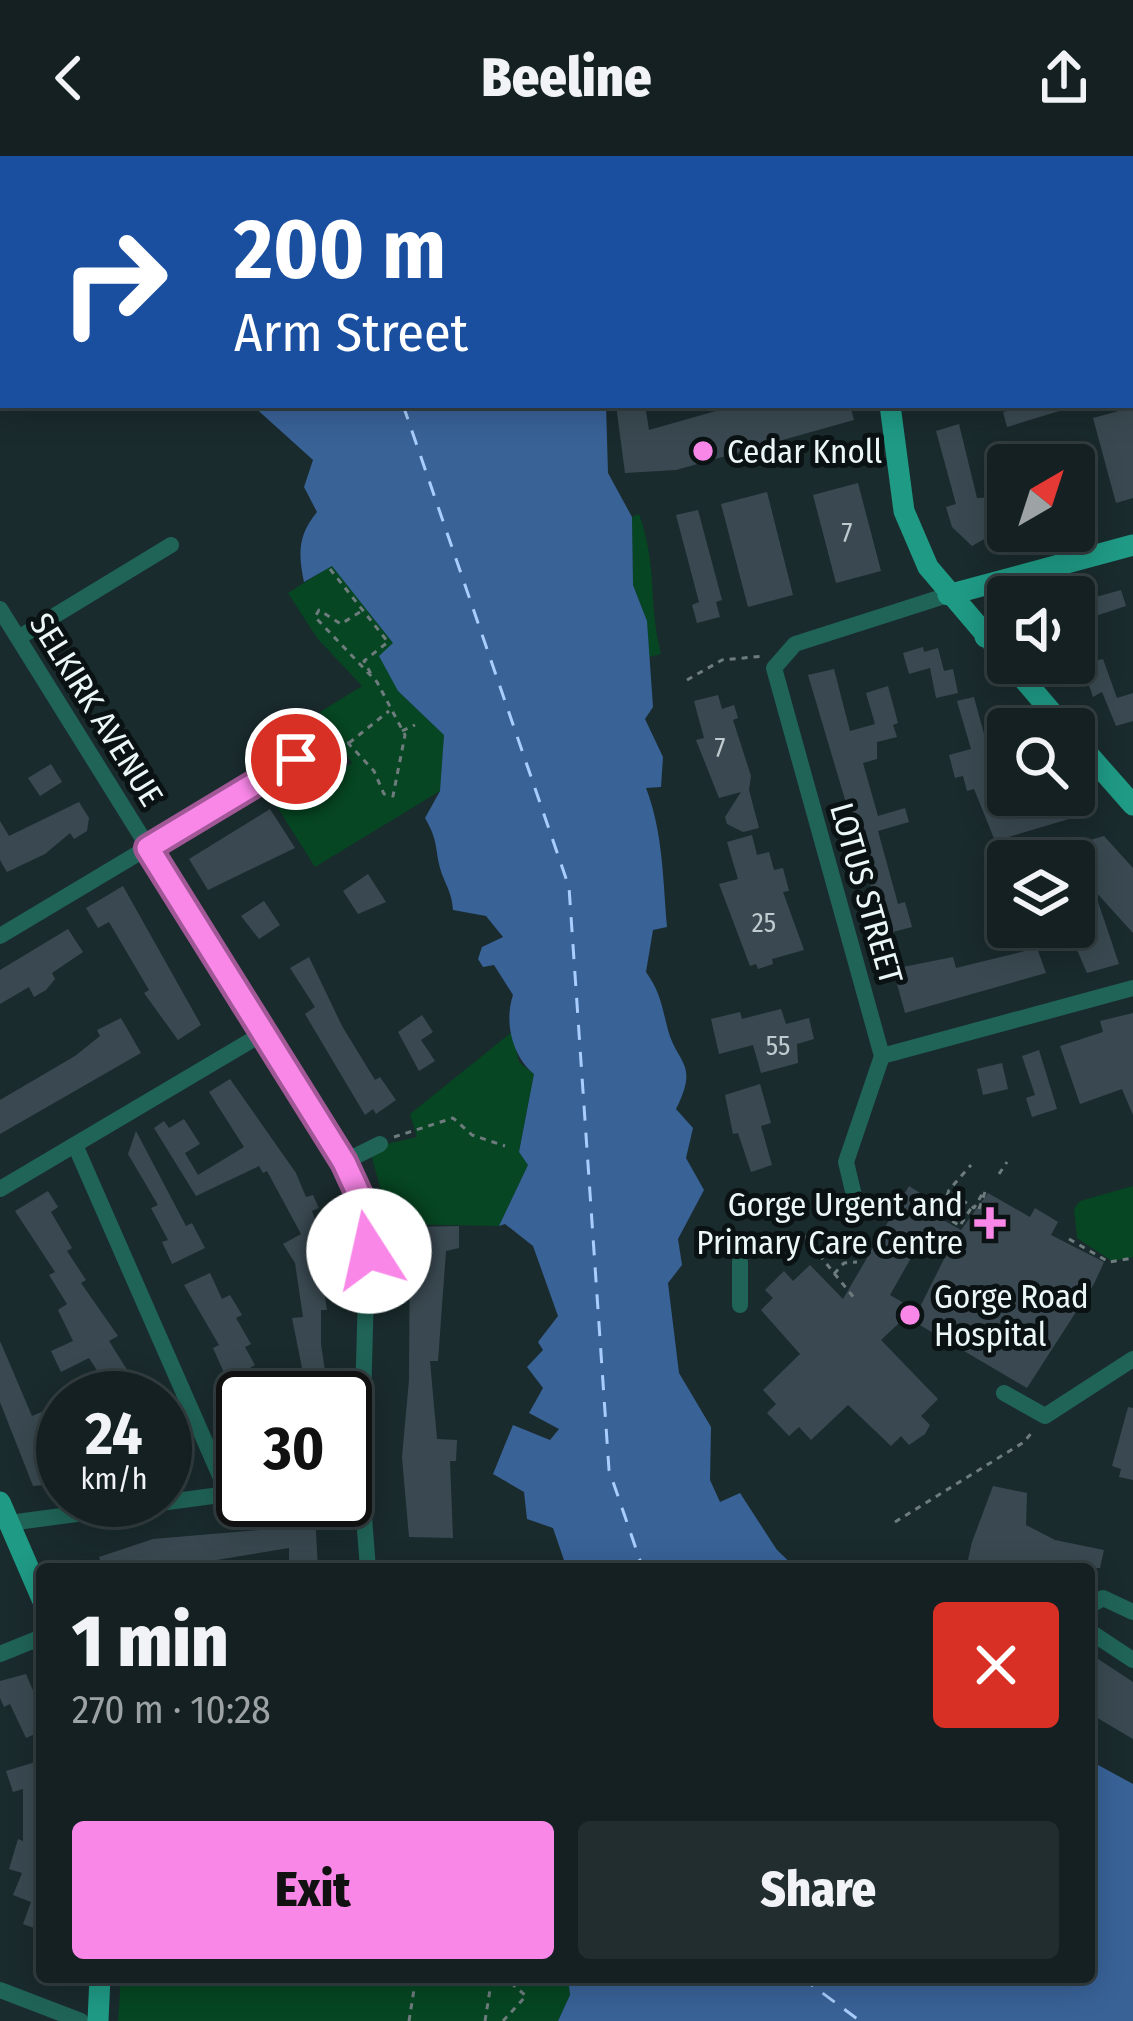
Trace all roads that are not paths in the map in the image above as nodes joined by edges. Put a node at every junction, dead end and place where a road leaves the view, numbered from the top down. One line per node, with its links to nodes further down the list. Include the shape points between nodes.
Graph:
1 (890, 408): 6 (main road, via 904,511)
2 (171, 545): 10 (street)
3 (1133, 545): 4 (main road)
4 (1023, 576)
5 (987, 585): 6 (main road)
6 (948, 595): 9 (main road); 19 (street, LOTUS STREET, via 795,644 778,659 775,678)
7 (0, 609): 10 (street, SELKIRK AVENUE)
8 (987, 633): 9 (main road)
9 (985, 637): 11 (main road)
10 (18, 638): 15 (street, SELKIRK AVENUE)
11 (1048, 708)
12 (324, 750): 15 (street, via 306,743 296,759)
13 (1095, 762): 14 (main road)
14 (1133, 805)
15 (148, 848): 16 (street); 18 (street, SELKIRK AVENUE)
16 (0, 936)
17 (1133, 988): 19 (street)
18 (262, 1034): 20 (street); 22 (street, SELKIRK AVENUE)
19 (882, 1056): 24 (street, via 846,1162)
20 (75, 1144): 23 (street); 30 (street)
21 (380, 1144): 22 (street)
22 (344, 1162): 28 (street, SELKIRK AVENUE, via 368,1214)
23 (0, 1189)
24 (854, 1213)
25 (740, 1262): 26 (street)
26 (740, 1305)
27 (1133, 1358): 29 (street, via 1045,1416)
28 (359, 1371)
29 (1004, 1393)
30 (216, 1450)
31 (216, 1495): 32 (street)
32 (5, 1513): 35 (main road)
33 (361, 1527): 34 (street, SELKIRK AVENUE)
34 (367, 1563)
35 (36, 1585)
36 (1095, 1603): 37 (street, via 1103,1598)
37 (1133, 1612)
38 (1095, 1635): 41 (street)
39 (36, 1639): 40 (street)
40 (0, 1654)
41 (1133, 1660)
42 (100, 1983): 45 (main road)
43 (0, 1990): 44 (street)
44 (81, 2021)
45 (98, 2021)

